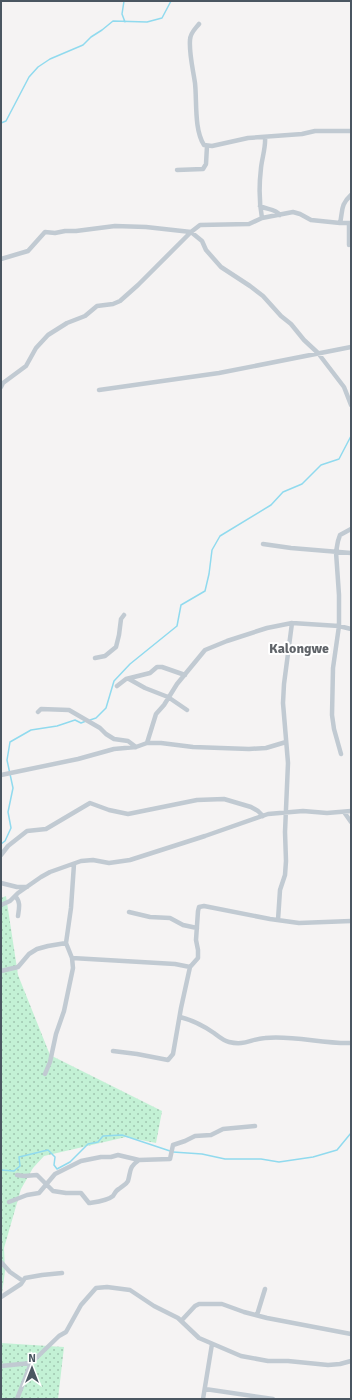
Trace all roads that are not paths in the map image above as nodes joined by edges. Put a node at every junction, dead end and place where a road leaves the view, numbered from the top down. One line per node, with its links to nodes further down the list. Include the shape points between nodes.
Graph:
1 (199, 24): 4 (street, via 192,32 190,40 197,122 201,141)
2 (351, 131): 3 (street, via 315,131)
3 (265, 137): 4 (street); 7 (street)
4 (207, 146): 5 (street, via 206,164 203,169)
5 (177, 170)
6 (351, 195): 10 (street, via 341,212)
7 (260, 206): 8 (street, via 272,209); 9 (street)
8 (280, 215): 9 (street); 10 (street, via 293,212 311,220)
9 (262, 218): 12 (street, via 249,224 200,225)
10 (340, 223): 11 (street)
11 (350, 223): 13 (street)
12 (191, 232): 14 (street, via 115,226 45,232 28,251); 16 (street, via 202,241 206,250 221,267 263,296); 17 (street, via 120,301 97,306 86,316 67,323 48,335 36,348 26,366)
13 (349, 245)
14 (1, 259)
15 (351, 347): 16 (street)
16 (318, 353): 18 (street, via 219,373); 19 (street, via 344,387)
17 (1, 387)
18 (99, 390)
19 (351, 405)
20 (351, 529): 22 (street, via 340,535)
21 (263, 544): 22 (street)
22 (336, 552): 23 (street); 26 (street)
23 (351, 553)
24 (124, 615): 28 (street, via 116,647 105,656)
25 (292, 624): 26 (street); 29 (street, via 268,628 205,650); 35 (street, via 283,703)
26 (339, 626): 27 (street); 38 (street, via 333,668 332,715)
27 (351, 629)
28 (95, 658)
29 (185, 675): 30 (street, via 158,667 150,673); 32 (street)
30 (129, 679): 31 (street); 32 (street)
31 (117, 686)
32 (168, 697): 33 (street); 36 (street, via 156,714)
33 (187, 710)
34 (38, 712): 37 (street, via 41,709 69,710 114,739 128,741)
35 (286, 742): 36 (street, via 266,748 249,749); 41 (street)
36 (147, 743): 37 (street)
37 (136, 746): 39 (street, via 114,748 78,759)
38 (341, 754)
39 (1, 775)
40 (351, 811): 42 (street)
41 (286, 812): 42 (street); 43 (street); 53 (street, via 286,866 280,890)
42 (344, 812): 44 (street)
43 (263, 816): 45 (street, via 251,807 224,799 197,800 128,814 90,803 46,829 27,831); 46 (street, via 130,860 109,863 86,860)
44 (351, 822)
45 (1, 855)
46 (74, 864): 48 (street, via 50,872); 56 (street)
47 (1, 883): 48 (street)
48 (27, 887): 49 (street)
49 (15, 896): 50 (street); 52 (street, via 20,903)
50 (1, 905)
51 (129, 912): 55 (street, via 168,918 182,925)
52 (18, 916)
53 (278, 920): 54 (street, via 298,923); 55 (street, via 204,906 198,911)
54 (351, 920)
55 (197, 928): 58 (street, via 198,958)
56 (66, 943): 57 (street); 59 (street, via 36,949 18,967)
57 (72, 958): 58 (street); 63 (street, via 73,968 64,1011)
58 (190, 967): 60 (street)
59 (1, 971)
60 (180, 1017): 61 (street, via 207,1028 228,1042 243,1044 265,1038); 62 (street, via 173,1054 168,1060)
61 (351, 1043)
62 (112, 1051)
63 (45, 1074)
64 (255, 1126): 65 (street, via 223,1129 211,1135 195,1136 173,1145 170,1159)
65 (139, 1160): 67 (street, via 118,1155 81,1161 54,1174); 67 (street, via 132,1165 123,1187 117,1189 113,1196 97,1202 89,1203 81,1193 53,1191)
66 (17, 1175): 67 (street, via 37,1175)
67 (46, 1185): 68 (street, via 39,1193)
68 (8, 1202)
69 (1, 1262): 71 (street)
70 (62, 1273): 71 (street, via 25,1278)
71 (23, 1281): 73 (street)
72 (265, 1289): 74 (street)
73 (1, 1297)
74 (257, 1315): 75 (street, via 222,1304 199,1304); 76 (street)
75 (182, 1320): 77 (street, via 199,1338); 79 (street, via 130,1290 96,1288 81,1305 66,1332)
76 (351, 1334)
77 (212, 1344): 78 (street, via 241,1356 268,1361 328,1365); 81 (street)
78 (351, 1361)
79 (31, 1363): 80 (street); 82 (street)
80 (1, 1366)
81 (205, 1389): 83 (street); 84 (street)
82 (17, 1399)
83 (203, 1399)
84 (273, 1399)

